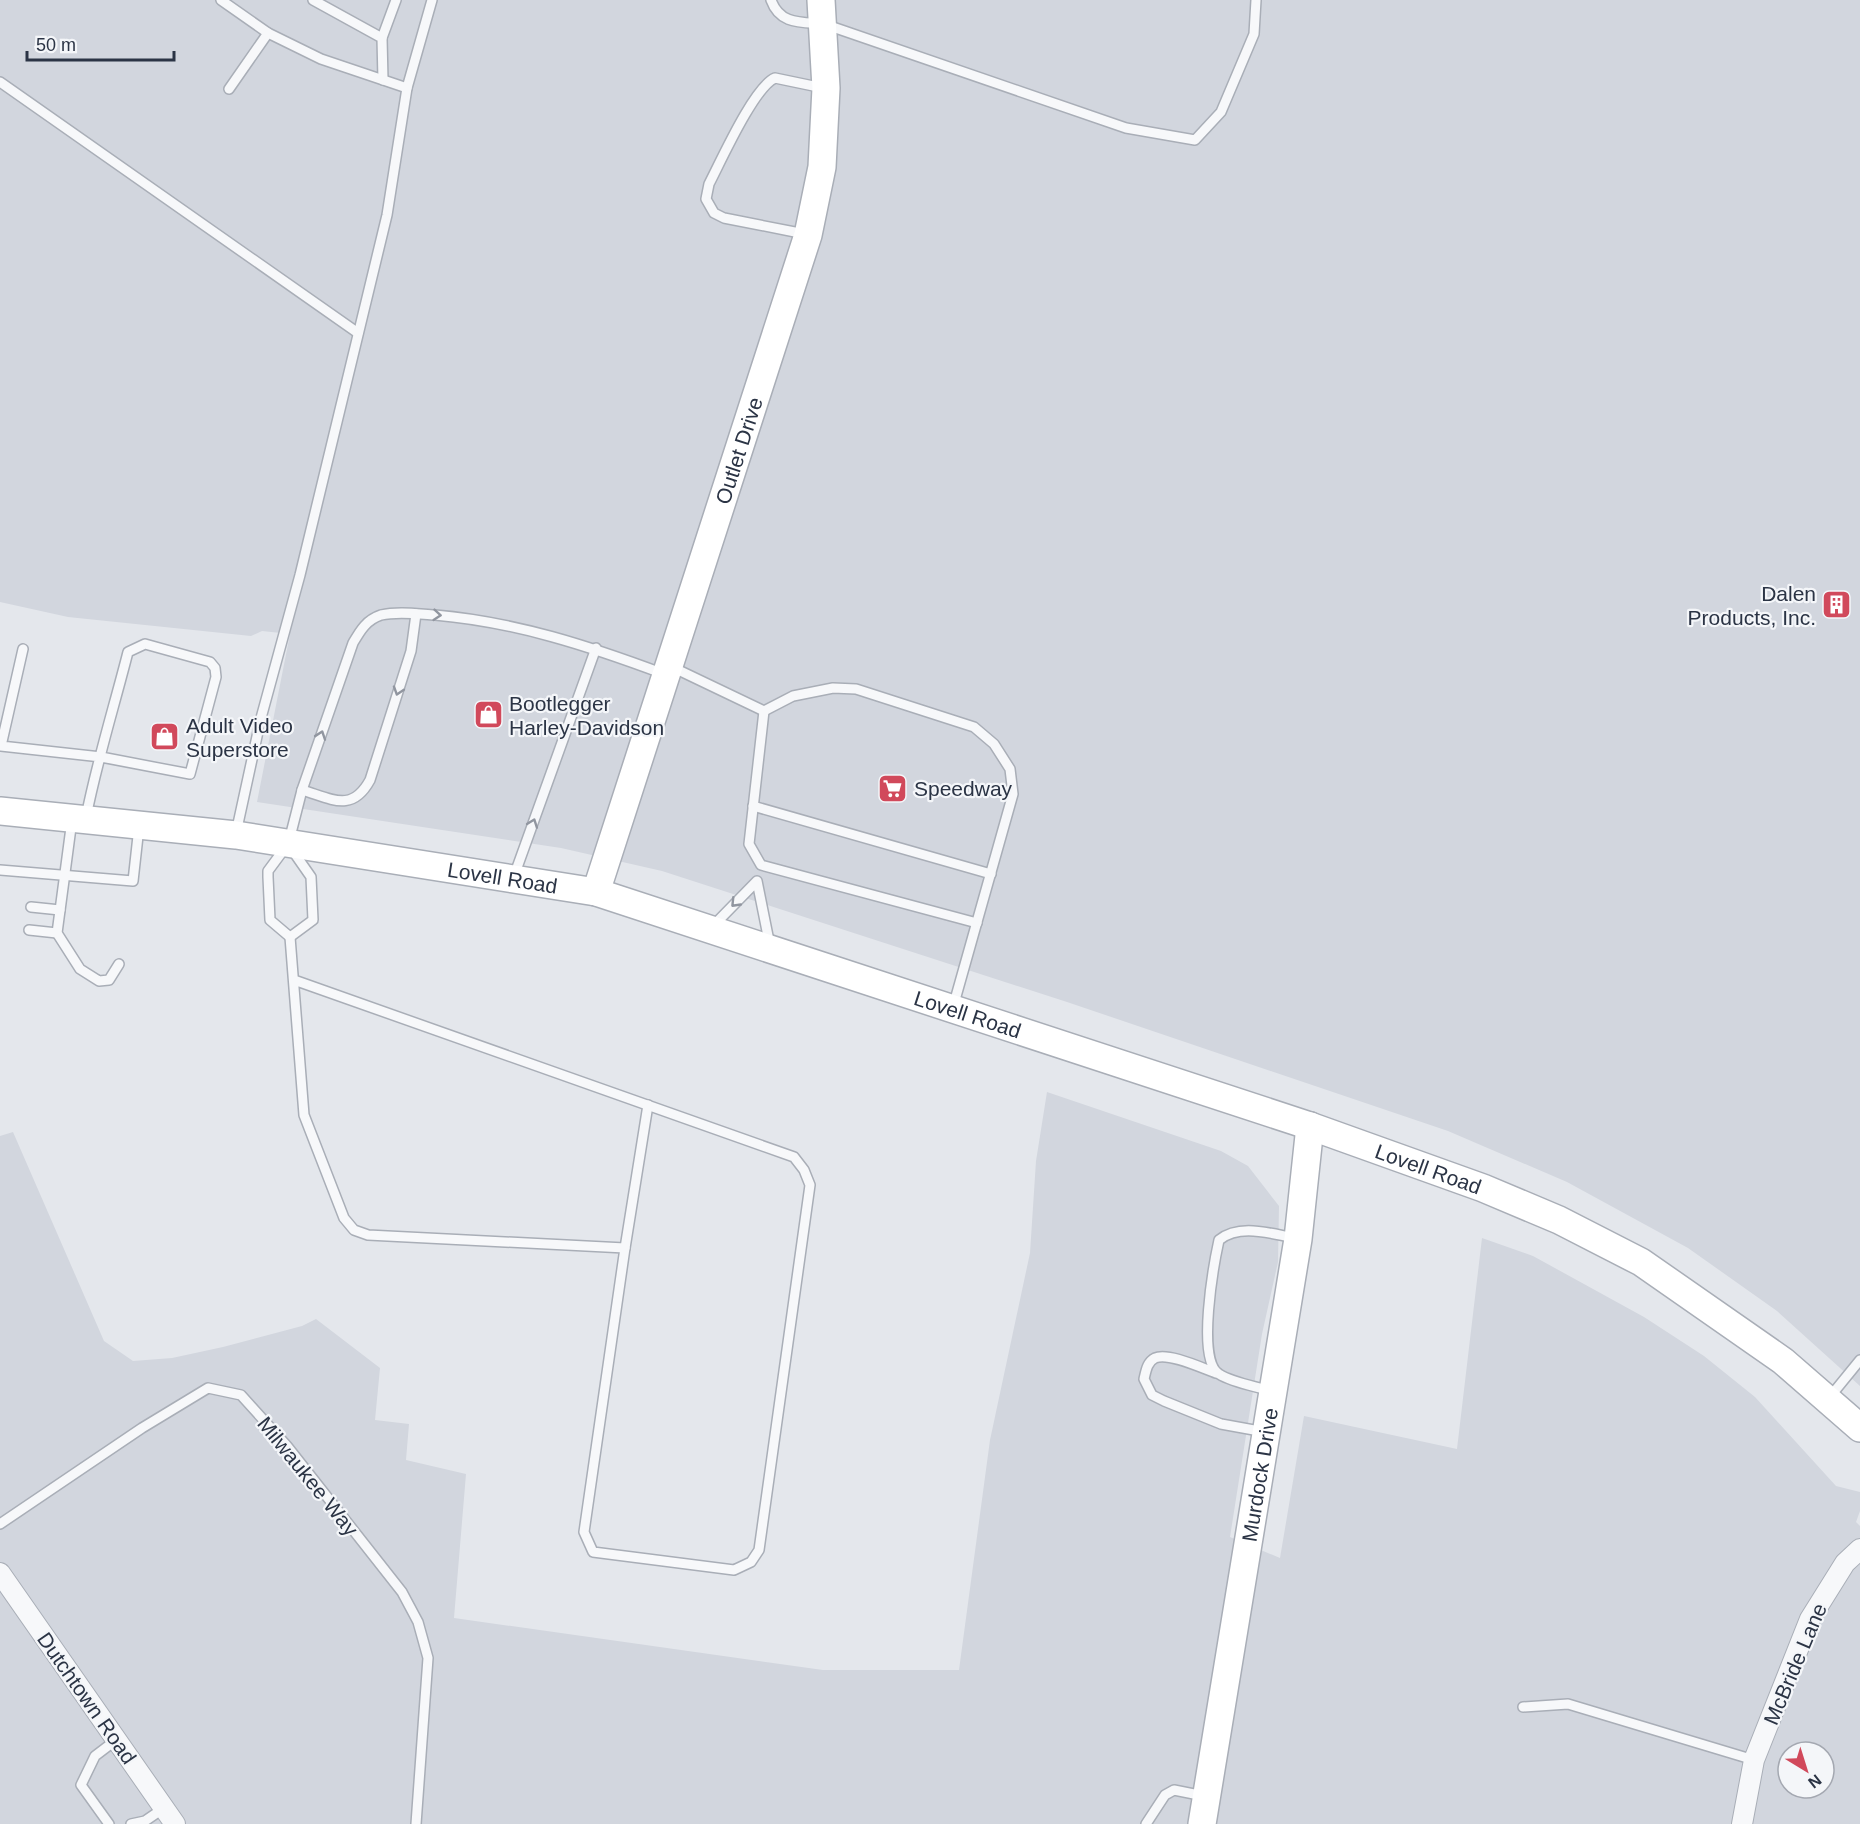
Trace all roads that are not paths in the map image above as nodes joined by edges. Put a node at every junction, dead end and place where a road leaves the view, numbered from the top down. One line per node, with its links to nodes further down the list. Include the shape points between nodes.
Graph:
1 (221, 0): 8 (lane)
2 (313, 0): 9 (lane)
3 (396, 0): 9 (lane)
4 (432, 0): 12 (lane)
5 (771, 0): 7 (lane, via 776,12 787,21)
6 (1256, 0): 7 (lane, via 1254,34 1221,112 1195,140 1126,128)
7 (823, 12): 13 (main road, Outlet Drive)
8 (268, 33): 10 (lane, via 321,59); 14 (lane)
9 (382, 38): 10 (lane)
10 (383, 80): 12 (lane)
11 (0, 82): 16 (lane)
12 (407, 88): 16 (lane, via 387,215)
13 (826, 88): 15 (main road, Outlet Drive, via 822,167); 15 (lane, via 776,78 768,81 709,184 706,199 714,213 724,218)
14 (229, 89)
15 (808, 235): 20 (main road, Outlet Drive)
16 (358, 333): 29 (lane, via 261,718)
17 (416, 614): 19 (lane, one-way to 19, via 527,628); 24 (lane, one-way to 17, via 353,643 363,625 380,615); 24 (lane, one-way to 24, via 409,658 363,792 356,800 346,801)
18 (23, 649): 22 (lane)
19 (600, 650): 20 (lane); 35 (lane, one-way to 19)
20 (668, 670): 21 (lane); 37 (main road, Outlet Drive)
21 (764, 711): 25 (lane); 33 (lane, via 793,696 833,688 856,689 974,727 994,744 1010,769 1013,794)
22 (1, 748): 23 (lane)
23 (100, 757): 23 (lane, via 128,652 144,644 210,662 215,668 216,677 190,774); 27 (lane)
24 (302, 790): 30 (lane)
25 (753, 806): 31 (lane, via 749,844); 33 (lane)
26 (0, 811): 27 (main road, Lovell Road)
27 (79, 819): 28 (main road, Lovell Road); 34 (lane)
28 (140, 825): 29 (main road, Lovell Road); 34 (lane, via 133,881)
29 (236, 835): 30 (main road, Lovell Road)
30 (288, 843): 35 (main road, Lovell Road); 44 (lane, via 268,871 268,877 270,920); 44 (lane, via 311,877 313,920)
31 (761, 865): 36 (lane); 40 (lane)
32 (0, 870): 34 (lane)
33 (991, 874): 40 (lane)
34 (64, 876): 39 (lane)
35 (513, 878): 37 (main road, Lovell Road)
36 (757, 881): 41 (lane, one-way to 41); 45 (lane)
37 (596, 891): 41 (main road, Lovell Road)
38 (31, 907): 39 (lane)
39 (60, 910): 43 (lane)
40 (977, 923): 48 (lane)
41 (710, 929): 45 (main road, Lovell Road)
42 (29, 930): 43 (lane)
43 (57, 933): 46 (lane, via 80,969 99,981 109,980)
44 (290, 937): 47 (lane)
45 (770, 948): 48 (main road, Lovell Road)
46 (119, 964)
47 (294, 980): 49 (lane); 52 (lane, via 304,1115 344,1218 354,1230 368,1235)
48 (953, 1008): 50 (main road, Lovell Road)
49 (648, 1105): 52 (lane); 52 (lane, via 794,1157 810,1185 759,1550 750,1562 734,1569 593,1552 584,1532)
50 (1310, 1125): 51 (main road, Murdock Drive); 56 (main road, Lovell Road, via 1483,1188 1559,1220 1641,1263 1764,1347)
51 (1298, 1239): 54 (lane, via 1249,1231 1229,1232 1219,1240 1210,1282 1208,1353 1210,1365); 55 (main road, Murdock Drive)
52 (625, 1248)
53 (1860, 1360): 56 (lane)
54 (1218, 1374): 55 (lane); 58 (lane, via 1168,1357 1155,1358 1148,1364 1144,1379 1152,1395 1164,1401 1221,1424)
55 (1273, 1391): 58 (main road, Murdock Drive)
56 (1828, 1400): 57 (main road, Lovell Road)
57 (1860, 1428)
58 (1266, 1432): 65 (main road, Murdock Drive)
59 (0, 1524): 69 (lane, Milwaukee Way, via 208,1388 241,1395 287,1446 402,1592 418,1622 428,1658)
60 (1860, 1550): 64 (street, McBride Lane, via 1845,1563 1810,1619)
61 (0, 1573): 63 (street, Dutchtown Road)
62 (1522, 1707): 64 (lane, via 1568,1704)
63 (116, 1740): 66 (street, Dutchtown Road); 67 (lane, via 95,1756 81,1785)
64 (1755, 1760): 72 (street, McBride Lane)
65 (1206, 1797): 70 (lane, via 1174,1790 1165,1795); 71 (main road, Murdock Drive)
66 (170, 1816): 68 (lane)
67 (109, 1824)
68 (131, 1824)
69 (416, 1824)
70 (1146, 1824)
71 (1202, 1824)
72 (1742, 1824)

